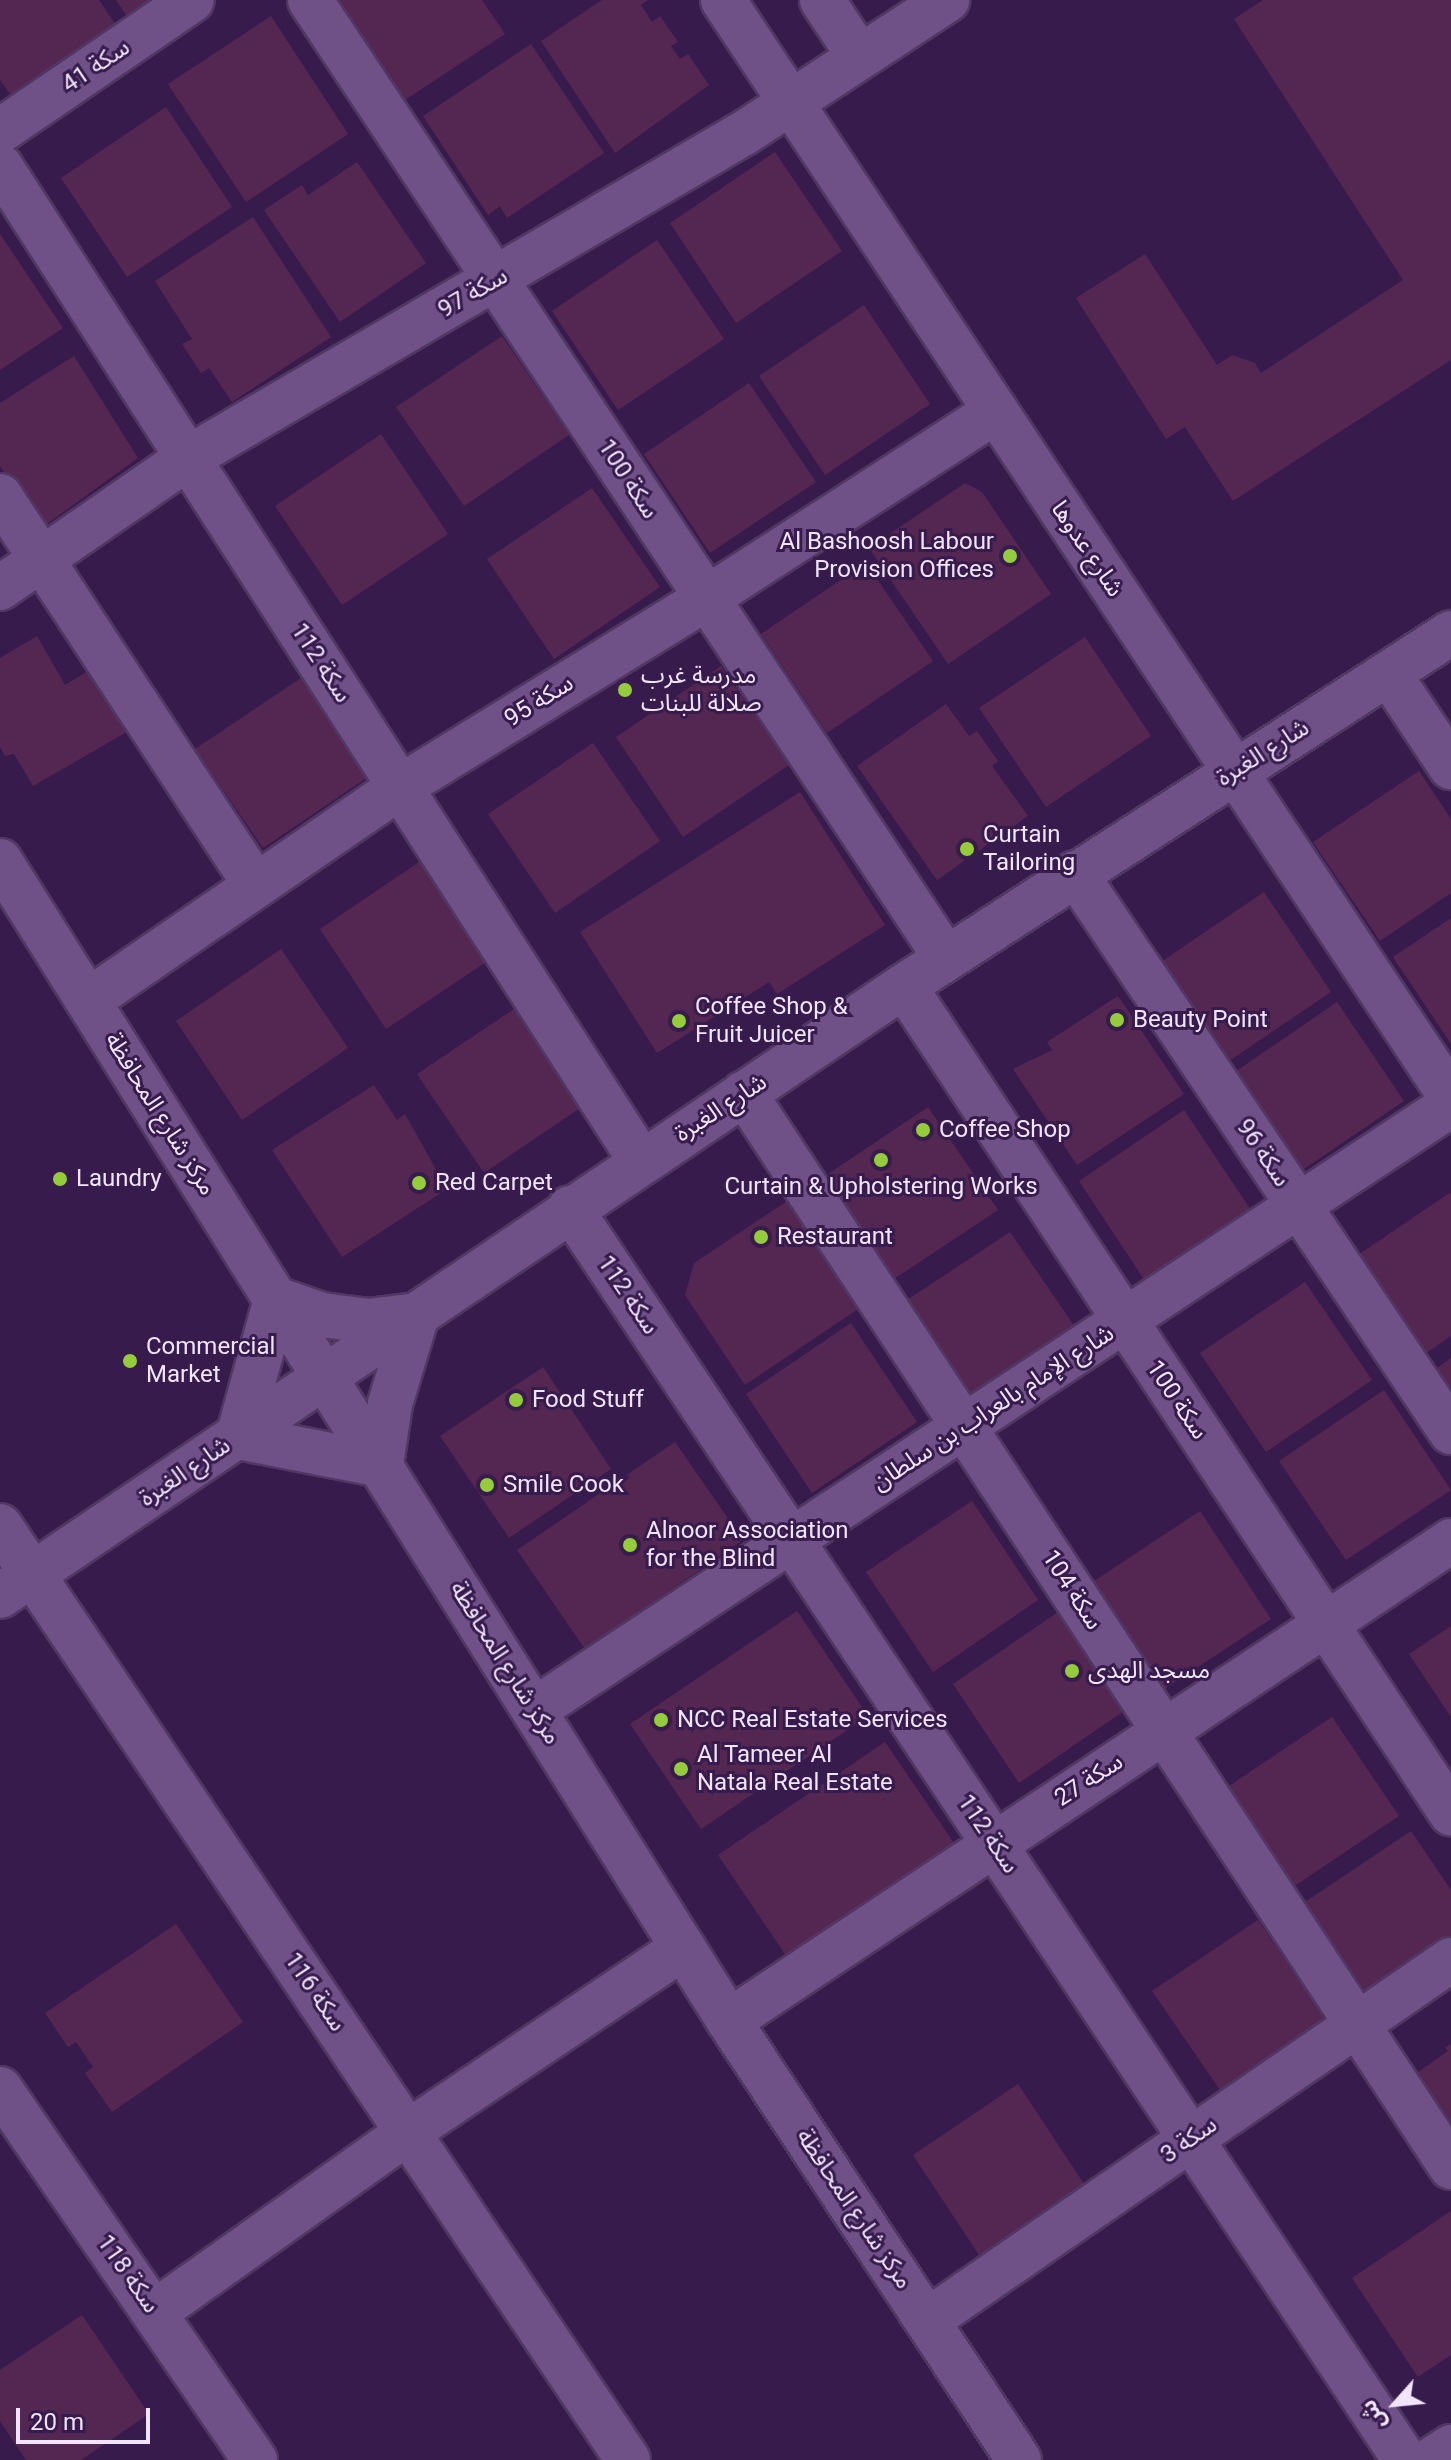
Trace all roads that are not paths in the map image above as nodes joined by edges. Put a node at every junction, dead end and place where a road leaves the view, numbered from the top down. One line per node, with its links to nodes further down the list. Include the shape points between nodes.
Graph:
1 (192, 0): 8 (street, سكة 41)
2 (310, 0): 10 (street, سكة 100)
3 (723, 0): 7 (street, شارع عدوها)
4 (822, 0): 6 (street)
5 (947, 0): 6 (street, سكة 97)
6 (859, 56): 7 (street, سكة 97)
7 (790, 100): 10 (street, سكة 97, via 744,133); 11 (street, شارع عدوها)
8 (0, 131)
9 (0, 166): 12 (street, سكة 112)
10 (496, 280): 12 (street, سكة 97); 16 (street, سكة 100)
11 (996, 411): 16 (street, سكة 95); 20 (street, شارع عدوها)
12 (188, 458): 14 (street, سكة 97); 21 (street, سكة 112)
13 (0, 496): 14 (street)
14 (42, 559): 15 (street, سكة 97); 24 (street)
15 (0, 588)
16 (707, 598): 21 (street, سكة 95); 25 (street, سكة 100)
17 (1451, 633): 18 (street, شارع الغبرة)
18 (1389, 674): 19 (street); 20 (street, شارع الغبرة)
19 (1451, 767)
20 (1234, 770): 23 (street, شارع الغبرة); 29 (street, شارع عدوها)
21 (400, 787): 24 (street, سكة 95); 31 (street, سكة 112)
22 (0, 861): 27 (street, مركز شارع المحافظة)
23 (1075, 873): 25 (street, شارع الغبرة); 32 (street, سكة 96)
24 (256, 885): 27 (street, سكة 95)
25 (946, 958): 26 (street, شارع الغبرة)
26 (904, 986): 28 (street, شارع الغبرة); 36 (street, سكة 100)
27 (89, 1000): 34 (street, مركز شارع المحافظة)
28 (744, 1093): 31 (street, شارع الغبرة); 38 (street, سكة 104)
29 (1451, 1097)
30 (1451, 1105): 32 (street, شارع الإمام بالعراب بن سلطان)
31 (641, 1161): 33 (street, شارع الغبرة)
32 (1298, 1206): 36 (street, شارع الإمام بالعراب بن سلطان); 39 (street, سكة 96)
33 (570, 1208): 35 (street, شارع الغبرة); 43 (street, سكة 112)
34 (276, 1299): 35 (street, via 322,1315 368,1321); 37 (street, مركز شارع المحافظة); 40 (street)
35 (417, 1315): 37 (street, شارع الغبرة); 41 (street, via 390,1404)
36 (1125, 1321): 38 (street, شارع الإمام بالعراب بن سلطان); 46 (street, سكة 100)
37 (324, 1378): 40 (street, شارع الغبرة); 41 (street, مركز شارع المحافظة)
38 (965, 1427): 43 (street, شارع الإمام بالعراب بن سلطان); 48 (street, سكة 104)
39 (1451, 1432)
40 (238, 1437): 41 (street); 45 (street, شارع الغبرة)
41 (381, 1465): 47 (street, مركز شارع المحافظة)
42 (0, 1526): 45 (street, سكة 116)
43 (792, 1540): 47 (street, شارع الإمام بالعراب بن سلطان); 50 (street, سكة 112)
44 (1451, 1541): 46 (street, سكة 27)
45 (17, 1585): 56 (street, سكة 116)
46 (1326, 1624): 48 (street, سكة 27); 49 (street, سكة 100)
47 (534, 1710): 51 (street, مركز شارع المحافظة)
48 (1164, 1730): 50 (street, سكة 27); 54 (street, سكة 104)
49 (1451, 1813)
50 (994, 1843): 53 (street, سكة 27); 57 (street, سكة 112)
51 (683, 1948): 53 (street, مركز شارع المحافظة); 56 (street)
52 (1451, 1960): 54 (street, سكة 3)
53 (729, 2021): 60 (street, مركز شارع المحافظة)
54 (1358, 2024): 57 (street, سكة 3); 58 (street, سكة 104)
55 (0, 2089): 59 (street, سكة 118)
56 (408, 2132): 59 (street); 63 (street, سكة 116)
57 (1191, 2138): 60 (street, سكة 3); 65 (street, سكة 112)
58 (1451, 2167)
59 (155, 2312): 62 (street, سكة 118)
60 (928, 2320): 64 (street, مركز شارع المحافظة)
61 (1451, 2447): 66 (street)
62 (255, 2460)
63 (628, 2460)
64 (1019, 2460)
65 (1405, 2460)
66 (1431, 2460)

